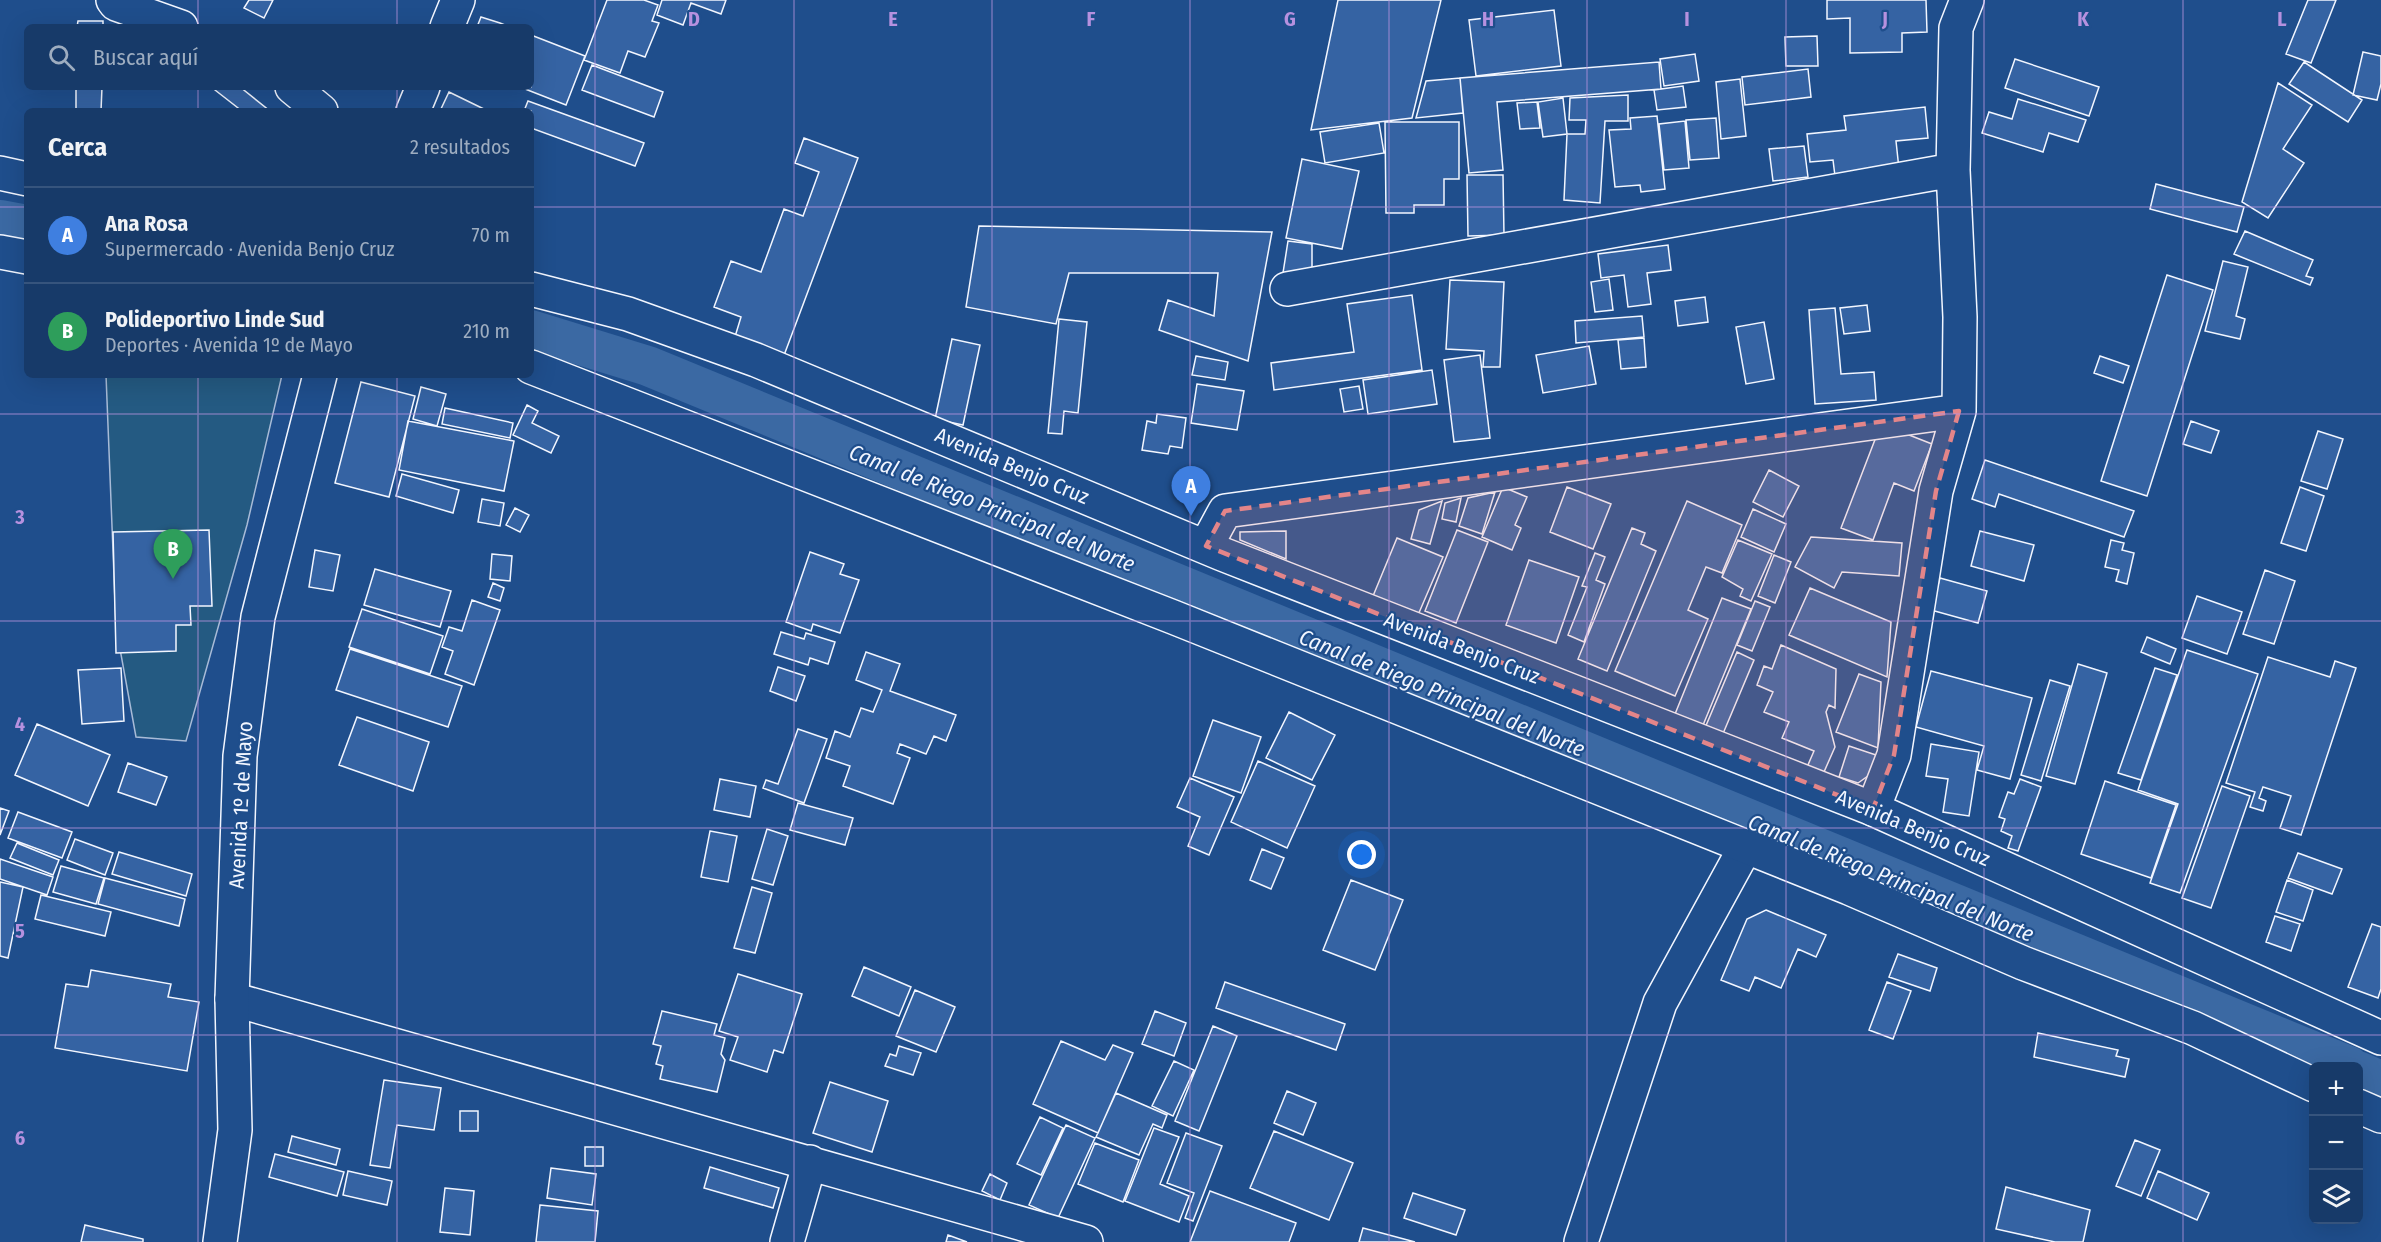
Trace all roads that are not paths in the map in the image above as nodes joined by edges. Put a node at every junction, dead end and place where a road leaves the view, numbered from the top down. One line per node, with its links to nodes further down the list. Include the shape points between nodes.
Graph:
1 (113, 0): 4 (main road)
2 (458, 0): 5 (main road)
3 (1967, 0): 10 (main road, via 1956,28)
4 (173, 24)
5 (448, 24)
6 (296, 90): 8 (main road)
7 (422, 90): 9 (main road)
8 (317, 108)
9 (415, 108)
10 (1953, 170): 15 (main road); 19 (main road, via 1960,317)
11 (0, 172): 12 (main road)
12 (24, 177)
13 (0, 252): 14 (main road)
14 (24, 256)
15 (1287, 289)
16 (534, 290): 20 (main road, Avenida Benjo Cruz, via 628,314 756,360)
17 (534, 368): 22 (main road, via 1162,612)
18 (319, 378): 23 (main road, Avenida 1º de Mayo, via 258,617 240,756)
19 (1959, 411): 20 (main road, via 1225,511); 21 (main road, via 1936,491 1894,755)
20 (1206, 546): 21 (main road, Avenida Benjo Cruz)
21 (1873, 808): 24 (main road, Avenida Benjo Cruz)
22 (1746, 846): 25 (main road, via 2023,963 2193,1028); 32 (main road, via 1660,1003)
23 (232, 999): 28 (main road); 29 (main road, Avenida 1º de Mayo, via 235,1130)
24 (2381, 1038)
25 (2309, 1083)
26 (2363, 1108): 27 (main road)
27 (2381, 1116)
28 (810, 1162): 30 (main road); 31 (main road)
29 (219, 1242)
30 (787, 1242)
31 (1086, 1242)
32 (1581, 1242)

